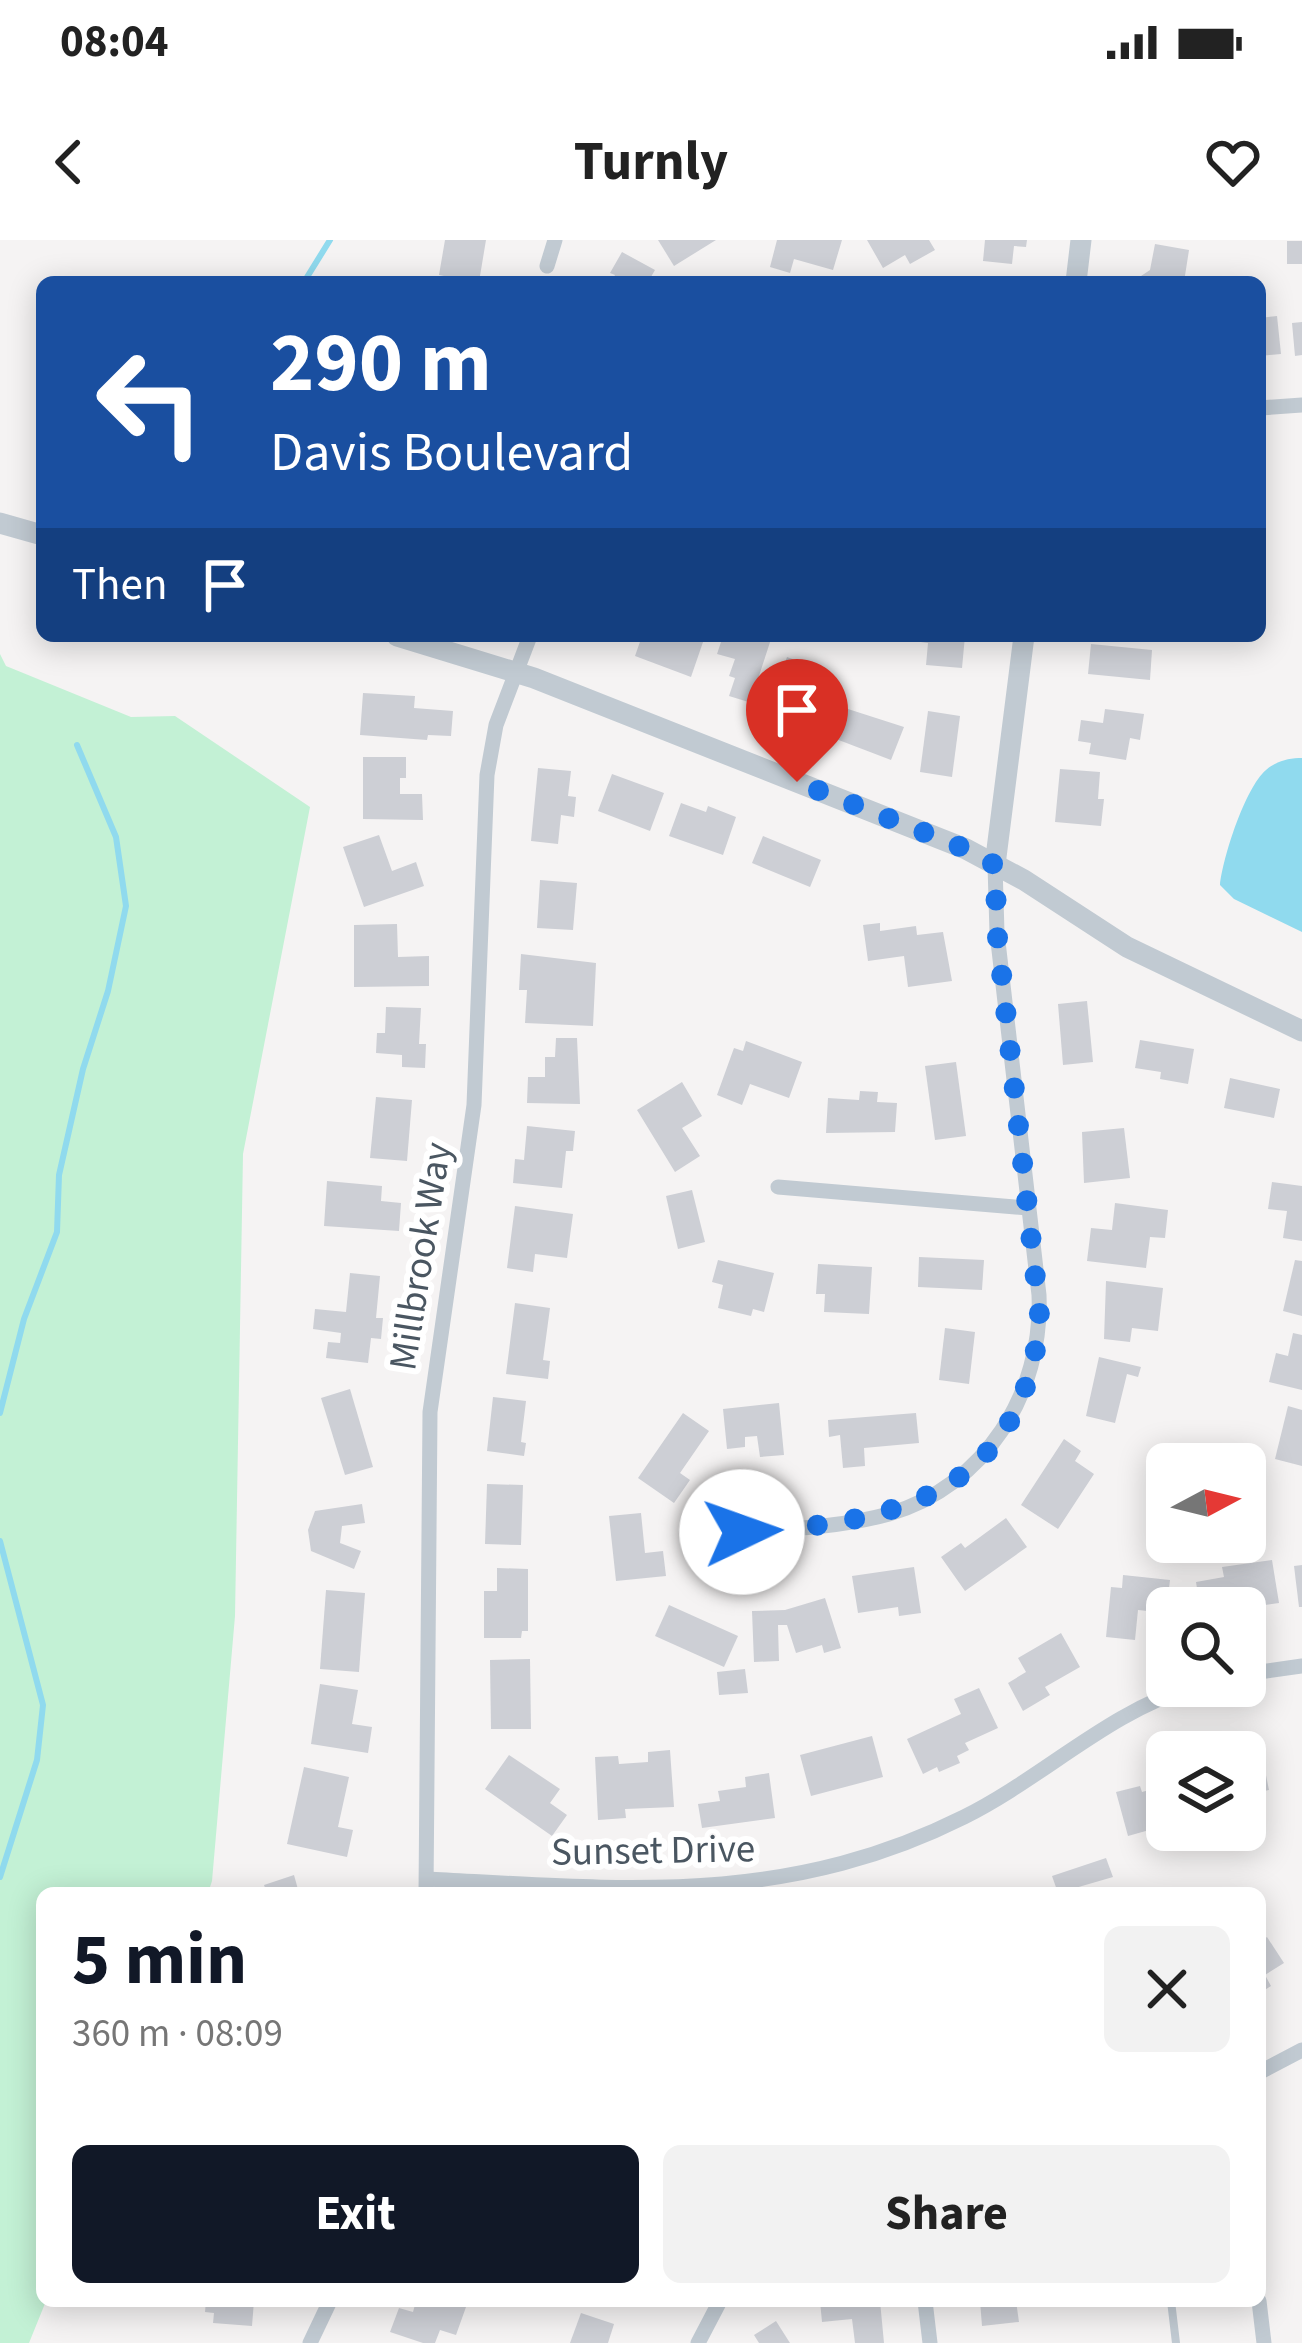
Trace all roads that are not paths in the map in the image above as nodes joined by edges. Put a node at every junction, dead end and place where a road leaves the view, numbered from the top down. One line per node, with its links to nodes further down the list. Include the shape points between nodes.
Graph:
1 (554, 240): 3 (street)
2 (1082, 240): 4 (street)
3 (547, 266)
4 (1077, 276)
5 (1302, 405): 6 (street)
6 (1266, 408)
7 (0, 523): 8 (street)
8 (36, 533)
9 (417, 642): 12 (street)
10 (528, 642): 12 (street, Millbrook Way)
11 (1023, 642): 13 (street)
12 (516, 671): 13 (street); 21 (street, Millbrook Way, via 487,775 474,1105 430,1412)
13 (995, 865): 14 (street, via 1126,947); 16 (street)
14 (1302, 1030)
15 (778, 1187): 16 (street)
16 (1028, 1208): 17 (street, via 1038,1343 1020,1399 988,1450 940,1491 887,1514)
17 (742, 1532)
18 (1302, 1666): 19 (street)
19 (1266, 1671)
20 (1146, 1706): 21 (street, Sunset Drive, via 966,1816 831,1868 701,1887)
21 (426, 1886)
22 (1302, 2050): 23 (street)
23 (1266, 2069)
24 (327, 2307): 29 (street)
25 (717, 2307): 30 (street)
26 (926, 2307): 31 (street)
27 (1172, 2307): 32 (lane)
28 (1260, 2307): 33 (street)
29 (310, 2343)
30 (698, 2343)
31 (930, 2343)
32 (1176, 2343)
33 (1264, 2343)

